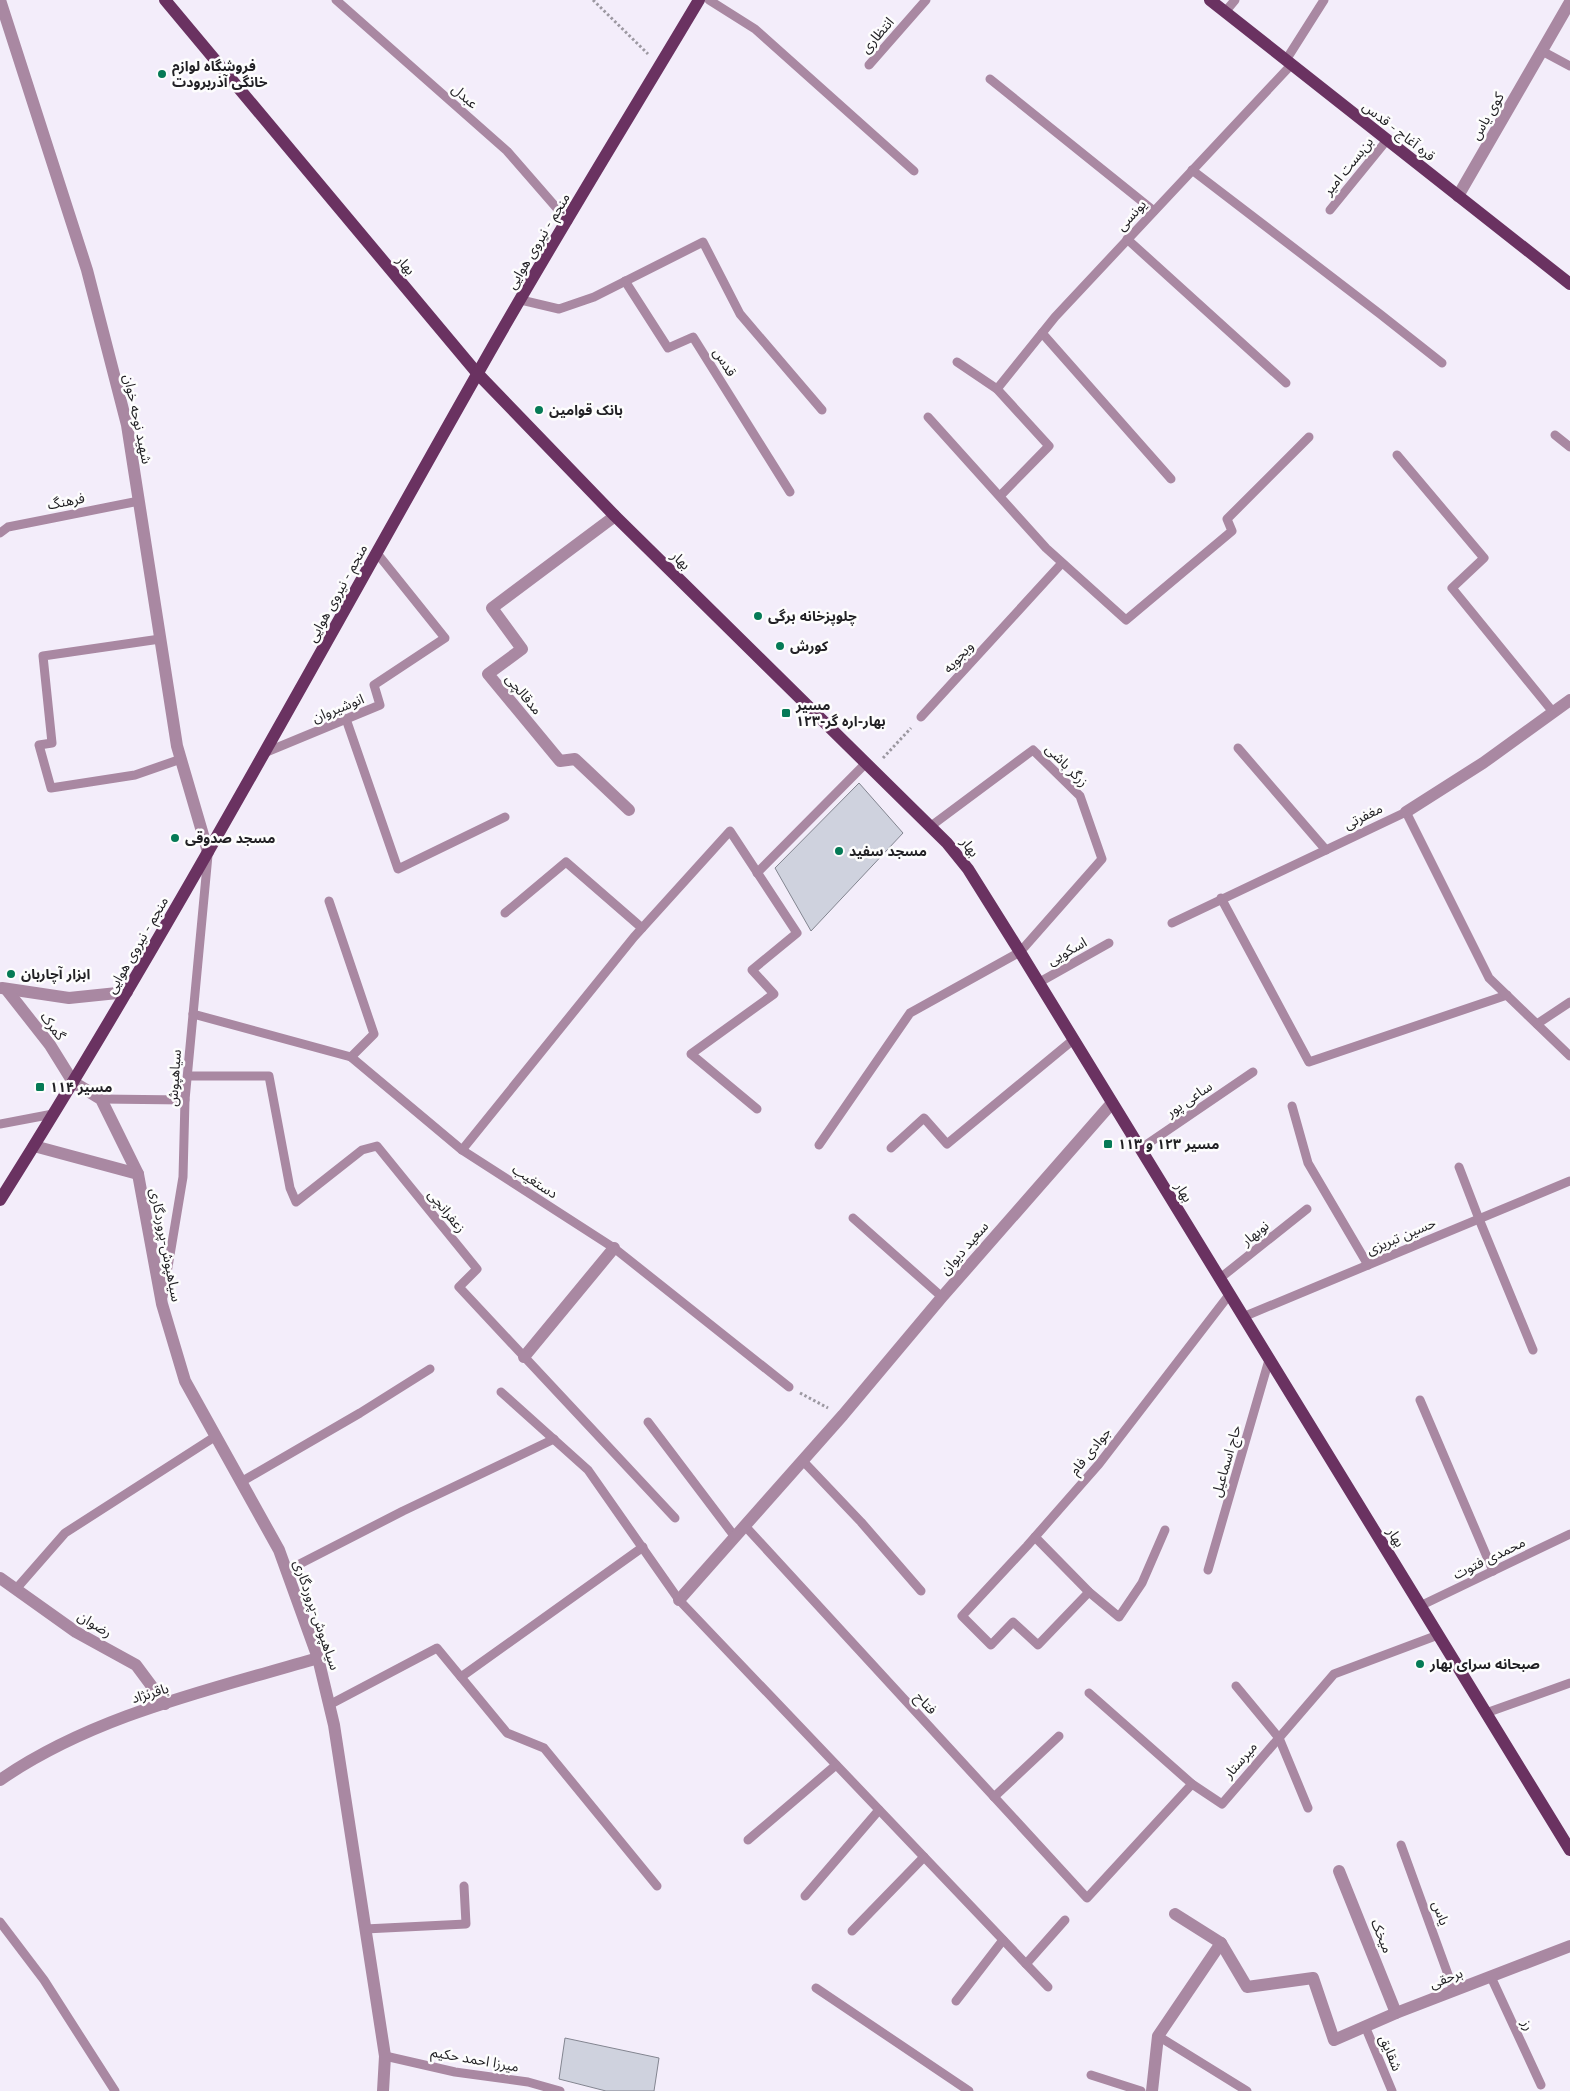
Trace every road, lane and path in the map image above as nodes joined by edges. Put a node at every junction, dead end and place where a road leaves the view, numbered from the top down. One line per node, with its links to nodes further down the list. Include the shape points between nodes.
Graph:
1 (0, 0): 13 (street, شهید نوحه خوان)
2 (164, 0): 34 (main road, بهار)
3 (336, 0): 26 (lane, عبدل, via 507,151)
4 (593, 0): 16 (path)
5 (699, 0): 16 (main road, منجم - نیروی هوایی)
6 (710, 0): 21 (lane, via 755,29)
7 (926, 0): 17 (lane, انتظاری)
8 (1210, 0): 12 (main road, قره آغاج - قدس)
9 (1235, 0): 12 (lane)
10 (1324, 0): 15 (lane, یونسی)
11 (1570, 2): 14 (street, کوی یاس)
12 (1226, 12): 15 (main road, قره آغاج - قدس)
13 (2, 16): 46 (street, شهید نوحه خوان, via 87,270 127,425)
14 (1542, 51): 18 (lane); 23 (street, کوی یاس)
15 (1289, 62): 20 (main road, قره آغاج - قدس); 22 (lane, یونسی)
16 (660, 65): 26 (main road, منجم - نیروی هوایی)
17 (869, 65)
18 (1570, 66)
19 (990, 79): 25 (lane)
20 (1387, 140): 23 (main road, قره آغاج - قدس); 24 (lane, بن‌بست امیر)
21 (914, 170)
22 (1192, 170): 25 (lane, یونسی); 33 (lane)
23 (1458, 196): 29 (main road, قره آغاج - قدس)
24 (1330, 210)
25 (1154, 211): 27 (lane, یونسی)
26 (568, 221): 30 (main road, منجم - نیروی هوایی)
27 (1127, 239): 31 (lane, یونسی); 35 (lane)
28 (625, 281): 30 (lane, via 594,297 559,309); 37 (lane, via 703,242 740,314); 44 (lane, قدس, via 668,348 693,337)
29 (1570, 284)
30 (521, 300): 34 (main road, منجم - نیروی هوایی)
31 (1042, 333): 36 (lane, یونسی); 43 (lane)
32 (957, 362): 36 (lane)
33 (1442, 363)
34 (477, 373): 47 (main road, بهار); 49 (main road, منجم - نیروی هوایی)
35 (1286, 383)
36 (998, 389): 45 (lane, via 1049,446)
37 (822, 410)
38 (928, 417): 45 (lane)
39 (1555, 435): 41 (lane)
40 (1309, 437): 50 (lane, via 1226,519 1232,531 1126,620)
41 (1570, 447)
42 (1397, 455): 53 (lane, via 1484,558 1452,588)
43 (1171, 479)
44 (790, 492)
45 (1000, 496): 50 (lane)
46 (139, 501): 48 (lane, فرهنگ, via 8,526); 51 (street, شهید نوحه خوان)
47 (615, 516): 59 (main road, بهار); 60 (street, مدقالچی, via 492,608 522,649 488,674 560,761 575,758)
48 (0, 533)
49 (376, 552): 55 (lane, انوشیروان, via 445,638 374,685 380,705); 57 (main road, منجم - نیروی هوایی)
50 (1062, 563): 54 (lane, ویجویه)
51 (160, 639): 58 (street, شهید نوحه خوان); 58 (lane, via 43,656 52,743 39,746 51,788 135,775)
52 (1570, 700): 53 (street, مغفرتی)
53 (1553, 712): 61 (street, مغفرتی, via 1483,763)
54 (921, 717): 59 (path)
55 (346, 719): 57 (lane, انوشیروان); 62 (lane, via 398,869)
56 (1238, 748): 64 (lane)
57 (264, 753): 65 (main road, منجم - نیروی هوایی)
58 (181, 759): 65 (street, شهید نوحه خوان)
59 (869, 766): 63 (main road, بهار); 66 (lane)
60 (629, 810)
61 (1406, 812): 64 (lane, مغفرتی); 77 (lane, via 1489,978)
62 (505, 817)
63 (931, 826): 73 (main road, بهار, via 968,870); 73 (lane, زرگر باشی, via 1033,750 1080,796 1102,859)
64 (1326, 850): 67 (lane, مغفرتی)
65 (208, 852): 76 (main road, منجم - نیروی هوایی); 79 (lane, سیاهپوش)
66 (757, 872): 71 (lane, via 730,831); 91 (lane, via 797,934 752,970 774,994 690,1054)
67 (1222, 898): 70 (lane, مغفرتی); 77 (lane, via 1309,1062)
68 (328, 901): 83 (lane, via 374,1034)
69 (505, 913): 71 (lane, via 566,862)
70 (1172, 923)
71 (642, 928): 98 (lane)
72 (1109, 943): 74 (lane, اسکویی)
73 (1020, 952): 74 (main road, بهار); 94 (lane, via 910,1013)
74 (1038, 983): 81 (main road, بهار)
75 (3, 988): 76 (street, گمرک, via 69,998); 86 (street, گمرک, via 50,1045)
76 (127, 992): 86 (main road, منجم - نیروی هوایی)
77 (1507, 995): 80 (lane)
78 (1570, 1002): 80 (lane)
79 (193, 1014): 83 (lane, دستغیب); 85 (lane, سیاهپوش)
80 (1537, 1024): 82 (lane)
81 (1073, 1040): 89 (main road, بهار); 96 (lane, via 947,1144 924,1118)
82 (1570, 1056)
83 (351, 1057): 98 (lane, دستغیب)
84 (1253, 1072): 97 (lane, ساعی پور)
85 (188, 1076): 88 (lane, سیاهپوش); 114 (lane, زعفرانچی, via 269,1076 290,1188 296,1202 362,1150 377,1146 476,1269 459,1287)
86 (73, 1082): 87 (street); 92 (main road, منجم - نیروی هوایی)
87 (101, 1099): 88 (lane); 100 (street, سیاهپوش-پروردگاری)
88 (185, 1100): 111 (lane, سیاهپوش, via 183,1178)
89 (1112, 1103): 97 (main road, بهار); 110 (street, سعید دیوان)
90 (1292, 1106): 107 (lane, via 1308,1163)
91 (757, 1109)
92 (53, 1114): 93 (lane); 95 (main road, منجم - نیروی هوایی)
93 (0, 1124)
94 (819, 1144)
95 (34, 1146): 100 (street); 102 (main road, منجم - نیروی هوایی)
96 (891, 1148)
97 (1140, 1149): 108 (main road, بهار)
98 (462, 1150): 106 (lane, دستغیب)
99 (1459, 1167): 105 (lane)
100 (138, 1174): 111 (street, سیاهپوش-پروردگاری)
101 (1569, 1184): 105 (lane, حسین تبریزی)
102 (0, 1200)
103 (1307, 1209): 108 (lane, نوبهار)
104 (853, 1218): 110 (lane)
105 (1478, 1219): 107 (lane, حسین تبریزی); 113 (lane)
106 (614, 1248): 114 (street); 117 (lane, دستغیب)
107 (1368, 1265): 112 (lane, حسین تبریزی)
108 (1219, 1279): 109 (main road, بهار)
109 (1229, 1295): 112 (main road, بهار); 131 (lane, جوادی فام, via 1099,1464)
110 (942, 1297): 120 (street, سعید دیوان)
111 (162, 1304): 122 (street, سیاهپوش-پروردگاری, via 185,1381)
112 (1243, 1317): 115 (main road, بهار)
113 (1533, 1350)
114 (524, 1357): 126 (lane, زعفرانچی)
115 (1269, 1360): 133 (lane, حاج اسماعیل); 141 (main road, بهار)
116 (430, 1370): 125 (lane)
117 (789, 1387): 120 (path)
118 (501, 1392): 123 (lane)
119 (1420, 1400): 135 (lane)
120 (843, 1416): 124 (street, سعید دیوان)
121 (648, 1422): 130 (lane)
122 (216, 1436): 125 (street, سیاهپوش-پروردگاری); 137 (lane, via 65,1532)
123 (554, 1439): 132 (lane, via 588,1470); 134 (lane)
124 (802, 1461): 127 (street, سعید دیوان); 138 (lane)
125 (241, 1482): 134 (street, سیاهپوش-پروردگاری, via 279,1550)
126 (675, 1518)
127 (745, 1526): 130 (street, سعید دیوان); 156 (lane, فتاح)
128 (1165, 1530): 139 (lane, via 1142,1583 1119,1617)
129 (1570, 1534): 135 (lane, محمدی فتوت)
130 (735, 1537): 140 (street, سعید دیوان)
131 (1035, 1537): 139 (lane); 139 (lane, جوادی فام, via 962,1616 991,1645 1013,1622 1038,1645)
132 (643, 1547): 140 (lane); 144 (lane)
133 (1208, 1570)
134 (286, 1571): 143 (street, سیاهپوش-پروردگاری)
135 (1493, 1571): 141 (lane, محمدی فتوت)
136 (0, 1578): 137 (street, رضوان)
137 (16, 1590): 148 (street, رضوان, via 76,1632 136,1665)
138 (921, 1590)
139 (1089, 1592)
140 (679, 1600): 153 (lane)
141 (1420, 1606): 142 (main road, بهار)
142 (1438, 1634): 150 (main road, بهار); 152 (lane, میرستار, via 1334,1674)
143 (318, 1658): 148 (street, باقرنژاد); 149 (street, سیاهپوش-پروردگاری)
144 (461, 1677): 149 (lane, via 437,1648); 165 (lane, via 507,1733 544,1748)
145 (1570, 1683): 150 (lane)
146 (1236, 1686): 152 (lane)
147 (1090, 1693): 155 (lane)
148 (165, 1704): 154 (street, باقرنژاد, via 121,1717 39,1755)
149 (329, 1705): 170 (street, سیاهپوش-پروردگاری)
150 (1486, 1713): 161 (main road, بهار)
151 (1059, 1736): 156 (lane)
152 (1279, 1738): 155 (lane, میرستار, via 1222,1804); 157 (lane)
153 (836, 1765): 158 (lane); 159 (lane)
154 (0, 1780)
155 (1192, 1784): 156 (lane, فتاح, via 1087,1898)
156 (994, 1797)
157 (1308, 1808)
158 (879, 1810): 162 (lane); 166 (lane)
159 (748, 1840)
160 (1401, 1845): 179 (lane, یاس)
161 (1570, 1850)
162 (924, 1856): 171 (lane); 172 (lane)
163 (1339, 1871): 181 (street, میخک)
164 (464, 1886): 170 (lane, via 466,1924)
165 (657, 1886)
166 (805, 1896)
167 (1175, 1914): 173 (street)
168 (1065, 1920): 175 (lane)
169 (0, 1922): 187 (lane, via 44,1980)
170 (365, 1929): 184 (street, سیاهپوش-پروردگاری)
171 (852, 1931)
172 (1004, 1940): 175 (lane); 180 (lane)
173 (1220, 1943): 182 (street, برحقی, via 1247,1987 1313,1978 1334,2040); 183 (street)
174 (1570, 1946): 176 (street, برحقی)
175 (1026, 1964): 177 (lane)
176 (1491, 1977): 179 (street, برحقی); 186 (lane, رز)
177 (1048, 1987)
178 (816, 1988): 190 (lane)
179 (1454, 1991): 181 (street, برحقی)
180 (956, 2001)
181 (1396, 2013): 182 (street, برحقی)
182 (1365, 2026): 194 (lane, شقایق)
183 (1158, 2036): 192 (street); 193 (lane)
184 (385, 2056): 188 (street, سیاهپوش-پروردگاری); 189 (lane, میرزا احمد حکیم, via 455,2072 528,2082)
185 (1091, 2075): 191 (lane)
186 (1541, 2085)
187 (116, 2091)
188 (383, 2091)
189 (560, 2091)
190 (969, 2091)
191 (1141, 2091)
192 (1152, 2091)
193 (1247, 2091)
194 (1392, 2091)

